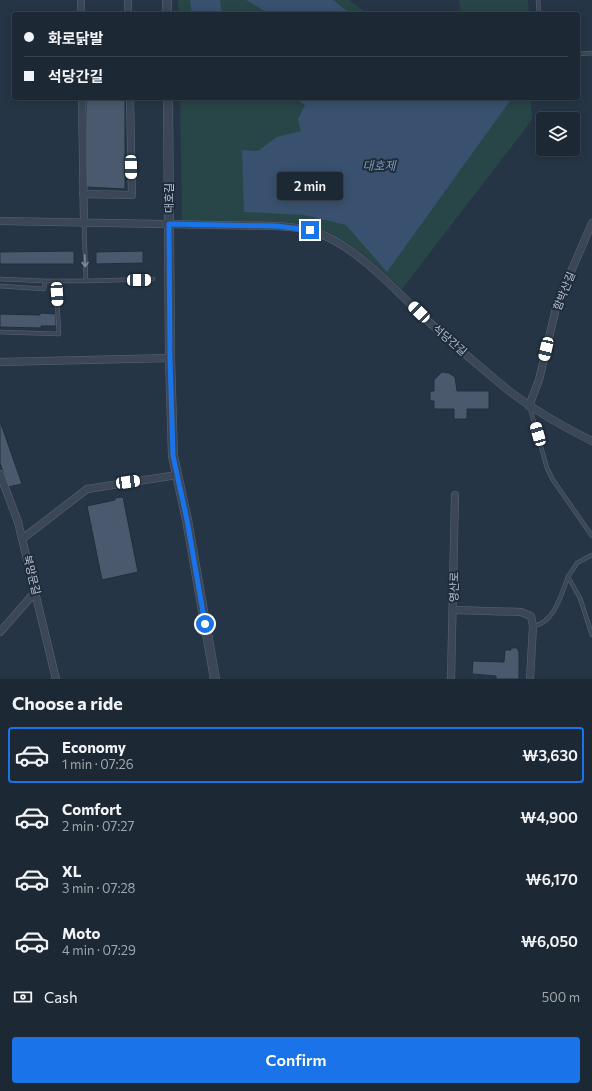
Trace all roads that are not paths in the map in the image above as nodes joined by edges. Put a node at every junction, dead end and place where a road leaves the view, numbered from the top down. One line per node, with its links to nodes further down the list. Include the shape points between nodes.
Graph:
1 (81, 0): 5 (street)
2 (128, 0): 6 (street)
3 (167, 0): 7 (street)
4 (538, 0): 8 (lane)
5 (81, 12)
6 (128, 12)
7 (167, 12)
8 (539, 12)
9 (592, 53): 10 (lane)
10 (580, 54)
11 (82, 100): 14 (street)
12 (130, 100): 14 (street, via 132,195)
13 (168, 100): 17 (street, 대호길)
14 (83, 194): 16 (street)
15 (0, 221): 16 (street, 석당간길)
16 (84, 222): 17 (street, 석당간길); 22 (lane, one-way to 22)
17 (169, 224): 26 (street, 대호길); 28 (street, 석당간길, via 298,228 335,240 358,256 452,342)
18 (592, 224): 28 (street, 함박산길, via 557,304 539,380)
19 (0, 279): 23 (lane)
20 (152, 279): 22 (lane)
21 (56, 281): 22 (lane); 23 (lane); 25 (lane, via 59,334)
22 (86, 281)
23 (45, 282): 24 (lane, via 44,289)
24 (0, 286)
25 (0, 332)
26 (170, 358): 27 (street); 31 (street, 대호길, via 173,456)
27 (0, 362)
28 (529, 406): 29 (street, 석당간길); 33 (lane, via 547,468)
29 (592, 441)
30 (0, 474): 34 (street, 북망문길)
31 (177, 475): 34 (street, via 87,489); 43 (street, 대호길)
32 (455, 495): 38 (street, 영산로)
33 (592, 536)
34 (22, 539): 37 (street, 북망문길)
35 (592, 555): 36 (lane, via 577,563)
36 (568, 576): 39 (lane, via 551,615 538,625); 41 (lane, via 580,598)
37 (36, 591): 40 (street); 42 (street, 북망문길)
38 (454, 610): 39 (street, via 521,612 528,614); 44 (street, 영산로)
39 (533, 622): 45 (street)
40 (0, 632)
41 (592, 635)
42 (56, 679)
43 (215, 679)
44 (451, 679)
45 (530, 679)

